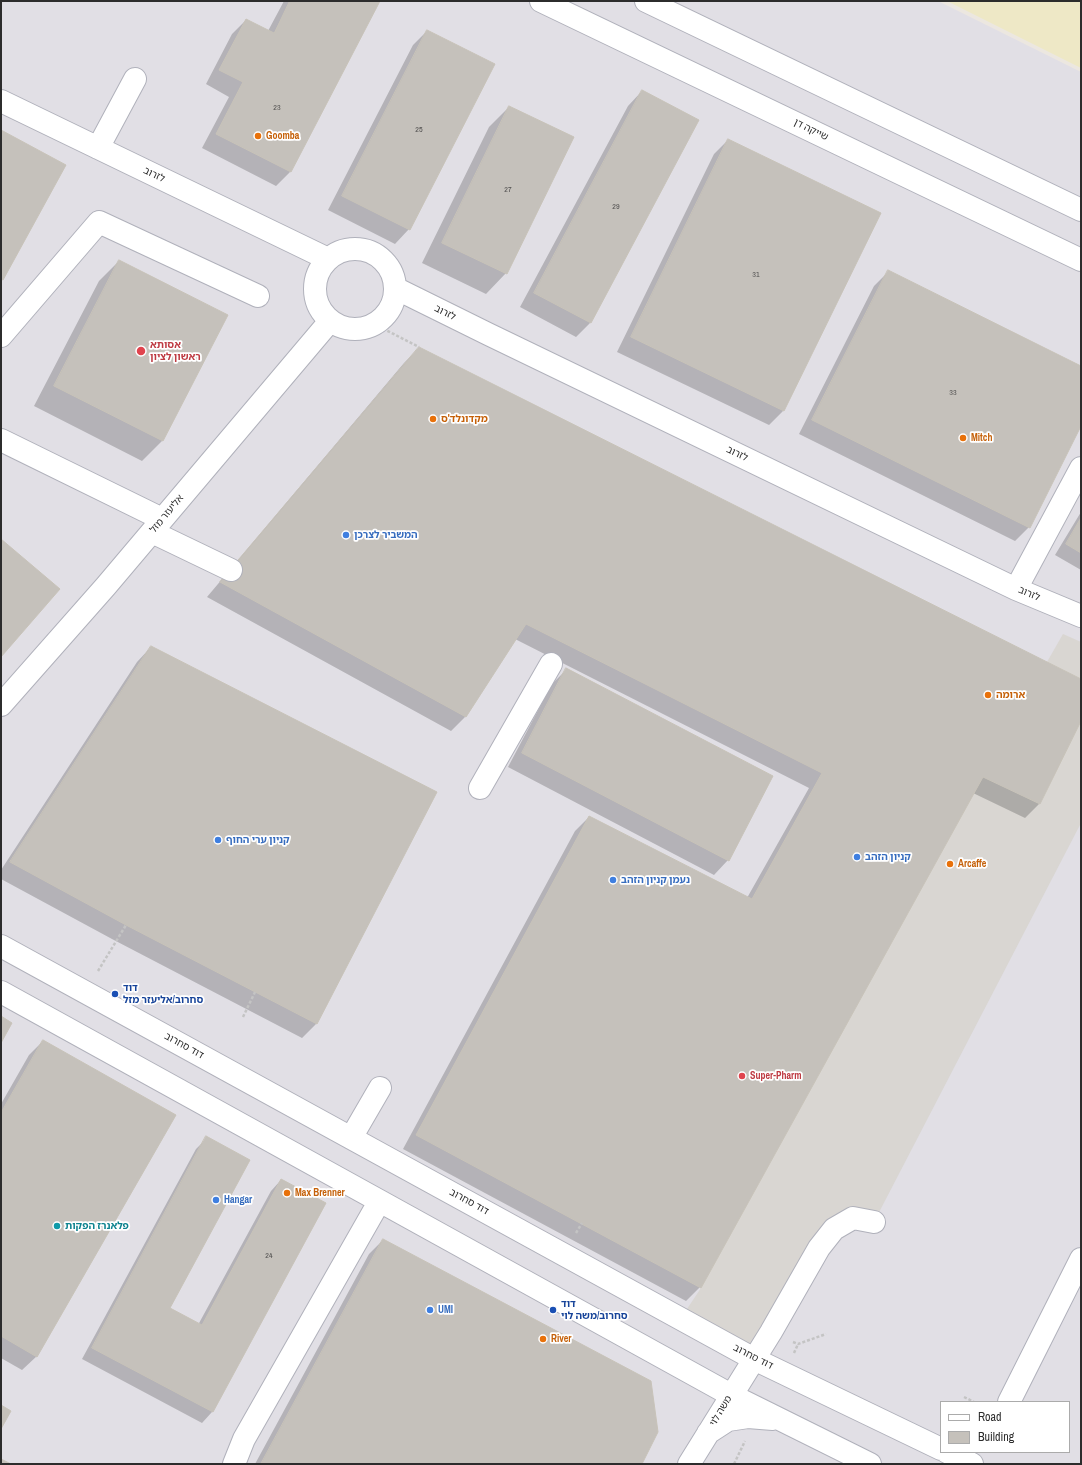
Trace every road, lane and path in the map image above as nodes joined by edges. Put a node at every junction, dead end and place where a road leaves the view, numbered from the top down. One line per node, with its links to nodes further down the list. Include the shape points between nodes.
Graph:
1 (541, 1): 8 (street, שייקה דן)
2 (646, 1): 6 (street)
3 (135, 79): 5 (street)
4 (1, 101): 5 (street, לזרוב)
5 (98, 148): 7 (street, לזרוב)
6 (1081, 210)
7 (328, 258): 9 (street, via 352,249 374,254 386,264 393,276); 11 (street, via 320,269 314,294 323,315)
8 (1081, 260)
9 (395, 288): 12 (street, via 390,310); 19 (street, לזרוב)
10 (258, 296): 13 (street, via 99,222)
11 (330, 321): 12 (street, via 352,330); 17 (street, אליעזר מזל)
12 (374, 324): 14 (path)
13 (1, 336)
14 (419, 347)
15 (1, 440): 17 (street)
16 (1081, 468): 19 (street)
17 (157, 526): 18 (street); 22 (street, אליעזר מזל)
18 (231, 570)
19 (1016, 589): 20 (street, לזרוב)
20 (1081, 616)
21 (551, 664): 23 (street)
22 (1, 705)
23 (480, 788)
24 (126, 925): 27 (path)
25 (1, 946): 27 (street, דוד סחרוב)
26 (1, 992): 32 (street)
27 (85, 992): 31 (street, דוד סחרוב)
28 (255, 992): 29 (path)
29 (242, 1017)
30 (380, 1088): 31 (street)
31 (351, 1138): 37 (street, דוד סחרוב)
32 (379, 1202): 38 (street); 47 (street, via 244,1439)
33 (874, 1222): 35 (street, משה לוי, via 852,1218 834,1229 818,1248)
34 (1081, 1259): 41 (street)
35 (771, 1332): 36 (path, via 798,1344); 37 (street, משה לוי)
36 (826, 1334)
37 (754, 1359): 38 (street, משה לוי); 44 (street, דוד סחרוב)
38 (731, 1395): 42 (street); 43 (street, משה לוי)
39 (964, 1397): 40 (path)
40 (972, 1401)
41 (1010, 1401)
42 (780, 1419): 43 (street, via 728,1420); 49 (street)
43 (708, 1433): 48 (street, משה לוי)
44 (940, 1449)
45 (949, 1453): 50 (street)
46 (984, 1453): 51 (street)
47 (234, 1464)
48 (689, 1464)
49 (870, 1464)
50 (972, 1464)
51 (978, 1464)

